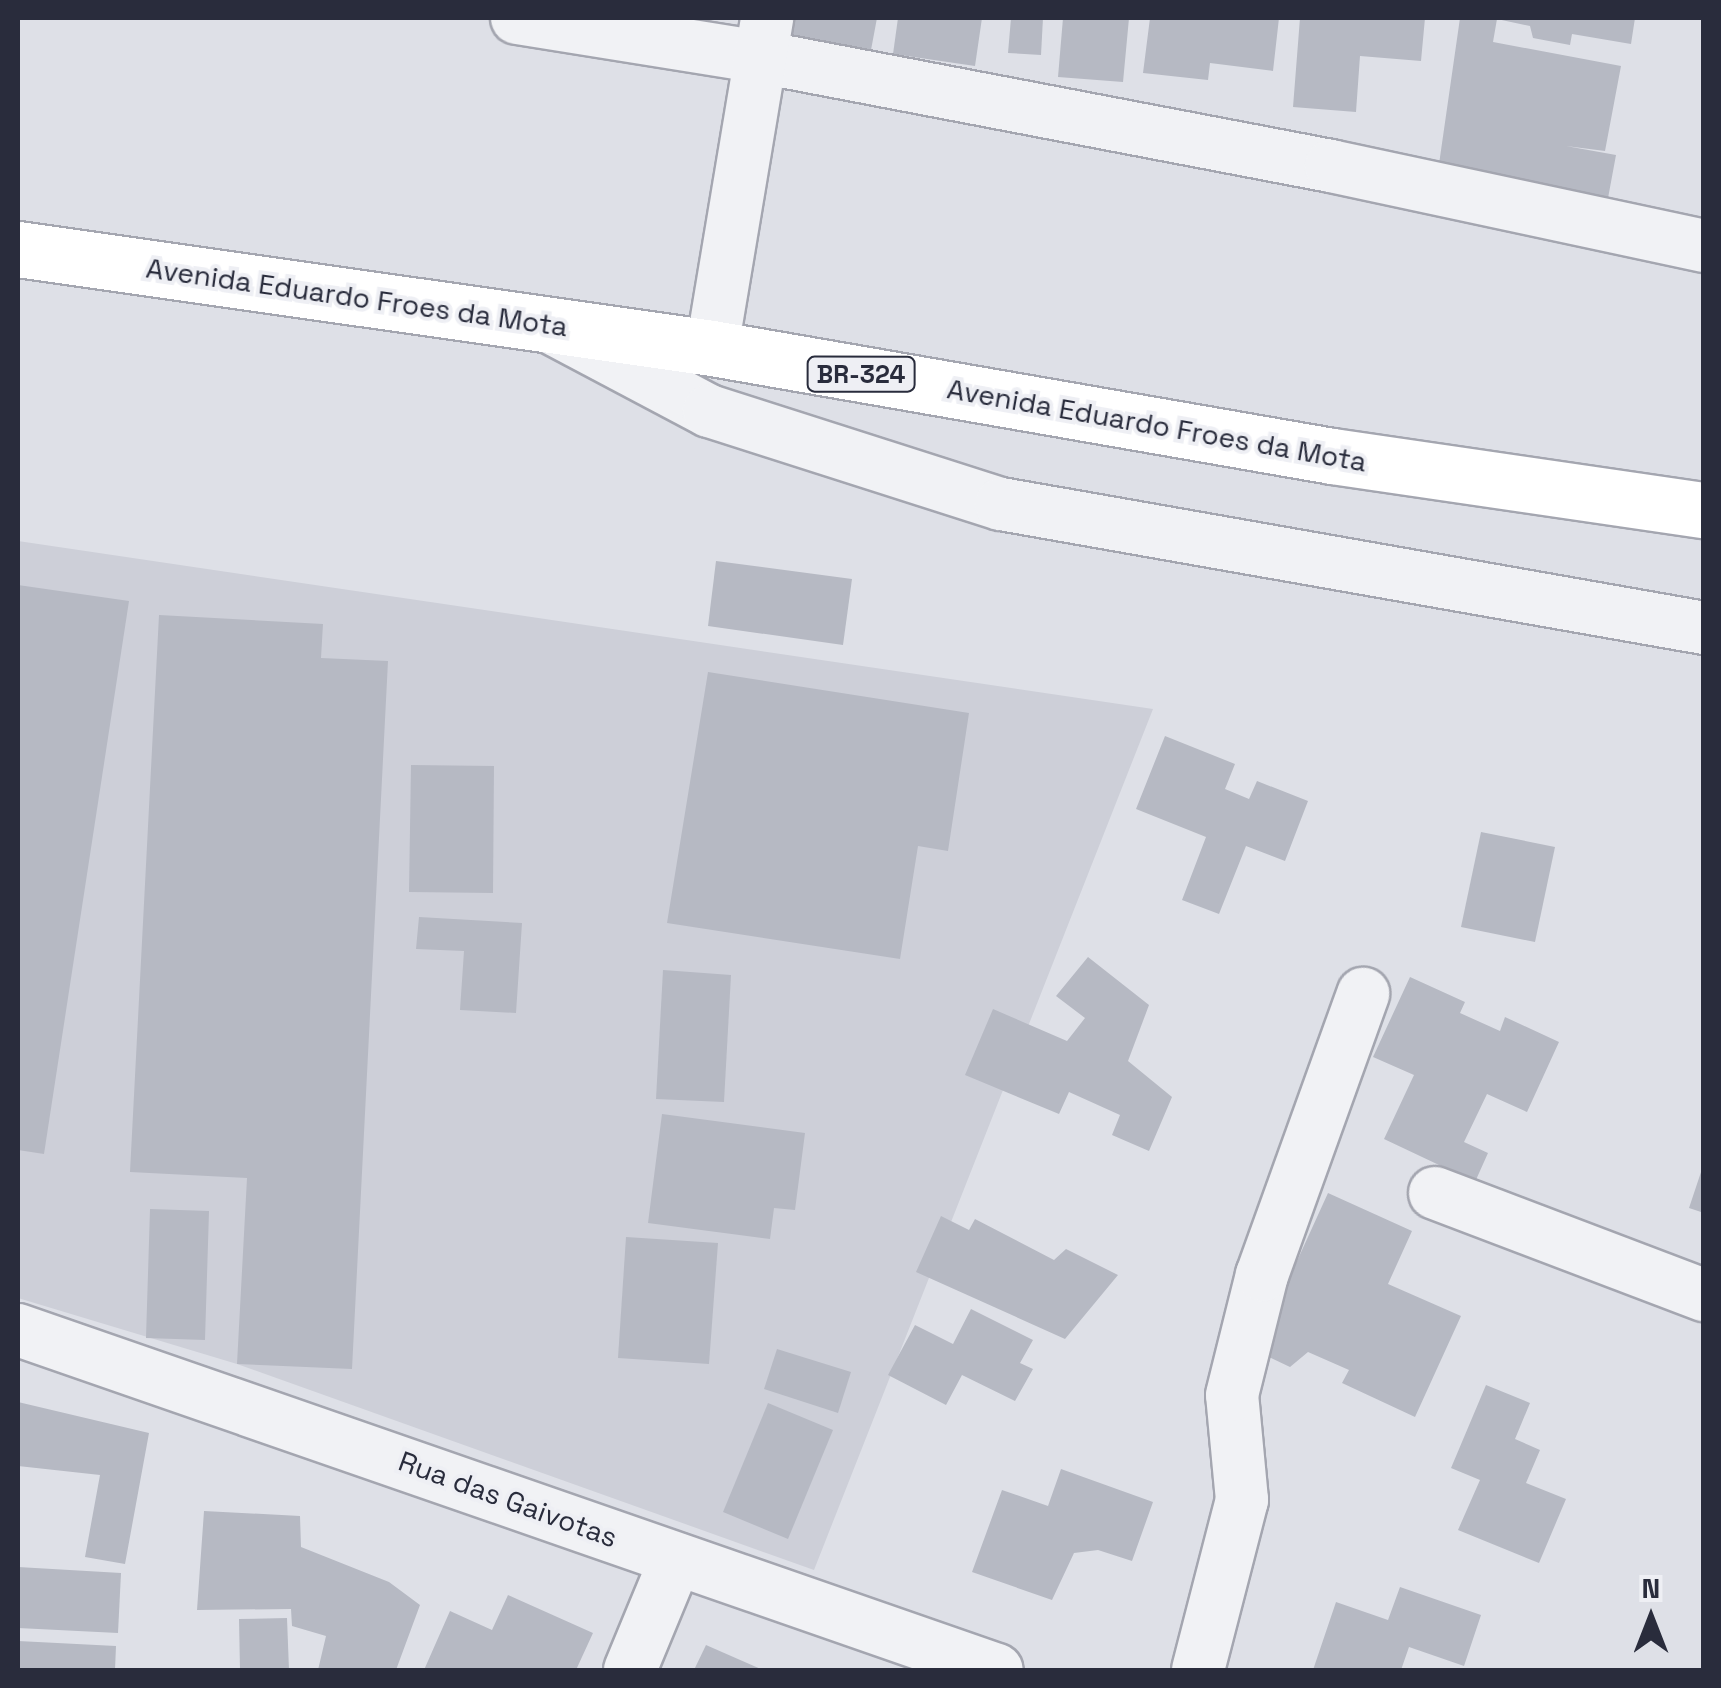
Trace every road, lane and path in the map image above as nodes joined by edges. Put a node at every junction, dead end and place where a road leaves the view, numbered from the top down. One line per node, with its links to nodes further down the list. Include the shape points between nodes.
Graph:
1 (517, 18): 2 (street)
2 (764, 37): 3 (street); 6 (street)
3 (1704, 246)
4 (18, 249): 5 (highway, Avenida Eduardo Froes da Mota / BR-324)
5 (544, 324): 6 (highway, Avenida Eduardo Froes da Mota / BR-324); 8 (street, via 710,411 1001,504)
6 (712, 348): 7 (highway, Avenida Eduardo Froes da Mota / BR-324, via 1332,456)
7 (1704, 510)
8 (1704, 628)
9 (1363, 994): 16 (street, via 1262,1274 1232,1395 1242,1500)
10 (1435, 1193): 11 (street)
11 (1704, 1295)
12 (18, 1330): 13 (street, Rua das Gaivotas)
13 (676, 1559): 14 (street); 15 (street, Rua das Gaivotas)
14 (630, 1670)
15 (997, 1670)
16 (1198, 1670)

